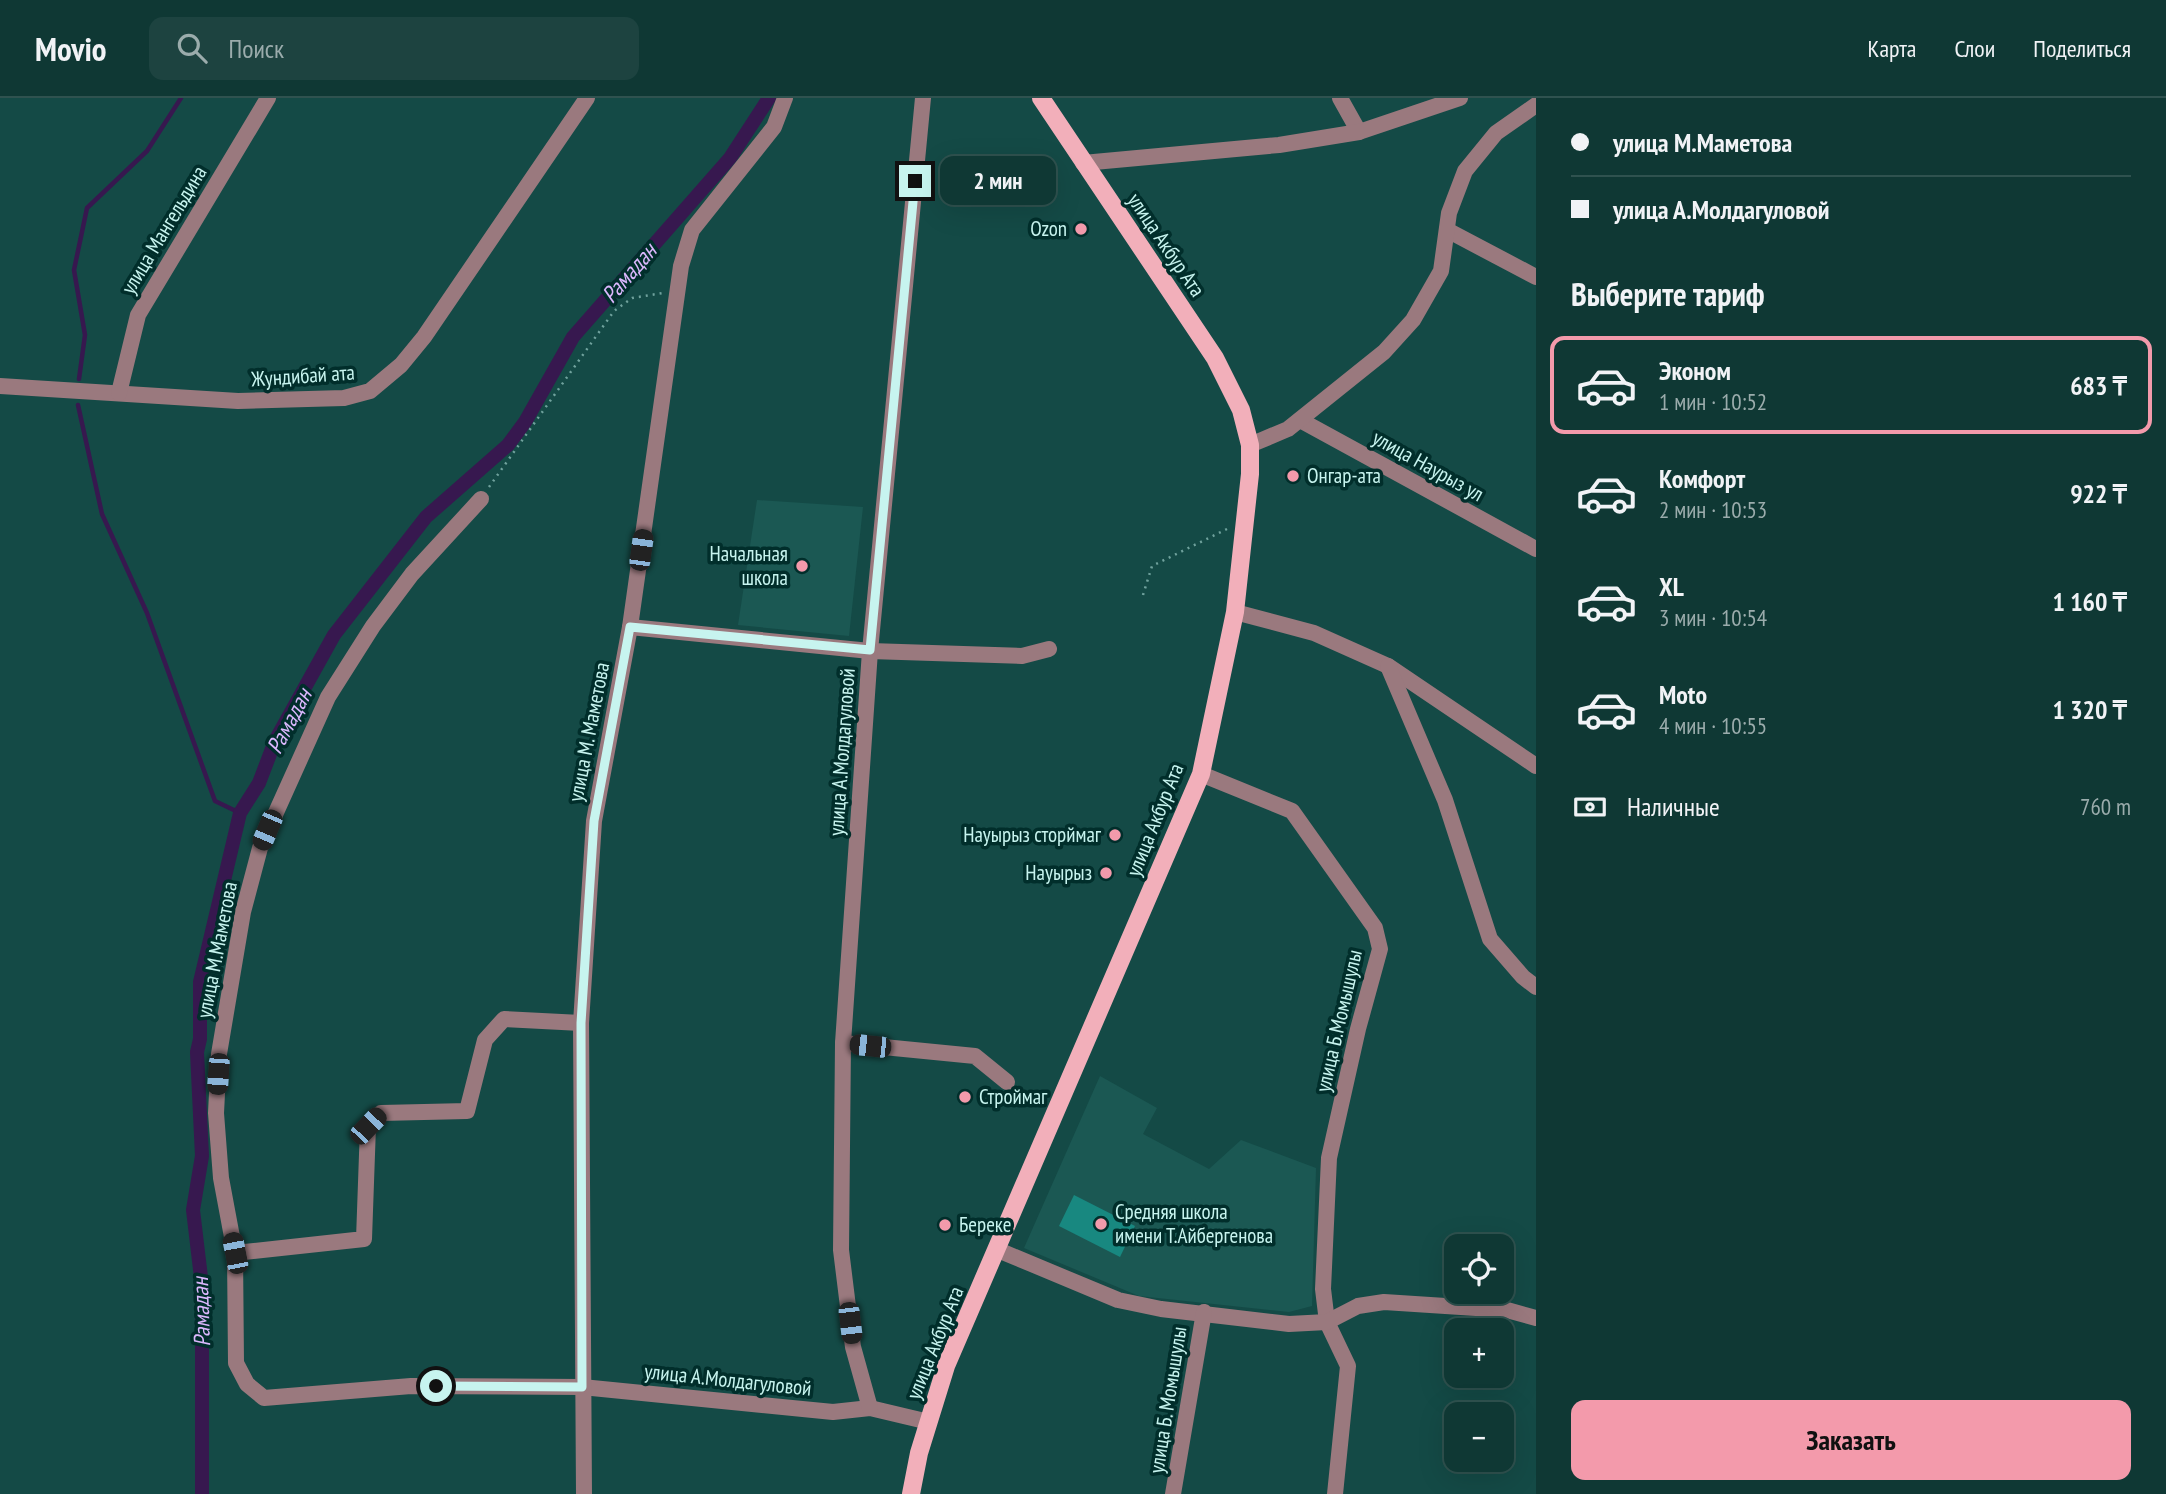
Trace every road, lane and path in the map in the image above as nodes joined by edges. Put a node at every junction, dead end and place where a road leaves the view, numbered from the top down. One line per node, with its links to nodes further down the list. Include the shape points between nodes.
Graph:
1 (268, 98): 15 (street, улица Мангельдина, via 138,315)
2 (587, 98): 15 (street, Жундибай ата, via 424,337 401,365 370,391 344,398 238,401)
3 (785, 98): 13 (street, улица М. Маметова, via 774,127 692,230)
4 (923, 98): 25 (street, улица А.Молдагуловой)
5 (1041, 98): 10 (main road, улица Акбур Ата)
6 (1340, 98): 9 (street)
7 (1460, 98): 9 (street)
8 (1536, 105): 11 (street, via 1496,133 1465,171)
9 (1359, 132): 10 (street, via 1279,145)
10 (1083, 163): 17 (main road, улица Акбур Ата, via 1215,358 1241,410)
11 (1447, 230): 12 (street); 16 (street, via 1441,271 1413,320 1384,352)
12 (1536, 277)
13 (678, 291): 18 (path, via 632,298 614,311); 23 (street, улица М. Маметова)
14 (0, 386): 15 (street, Жундибай ата)
15 (119, 393)
16 (1300, 420): 17 (street); 20 (street, улица Наурыз ул)
17 (1250, 445): 19 (main road, улица Акбур Ата)
18 (481, 499): 34 (street, улица М.Маметова, via 412,575 360,646 328,697 260,848 243,912 219,1054 216,1113 221,1178)
19 (1244, 528): 21 (path, via 1222,529 1152,566); 22 (main road, улица Акбур Ата)
20 (1536, 549)
21 (1143, 595)
22 (1235, 612): 26 (street, via 1314,633); 28 (main road, улица Акбур Ата)
23 (630, 627): 25 (street); 30 (street, улица М. Маметова, via 594,821)
24 (1049, 649): 25 (street, via 1021,656)
25 (870, 650): 31 (street, улица А.Молдагуловой)
26 (1388, 666): 27 (street); 29 (street, via 1445,800 1490,939)
27 (1536, 766)
28 (1201, 774): 33 (main road, улица Акбур Ата); 37 (street, улица Б.Момышулы, via 1292,811 1375,928 1380,949 1329,1158 1323,1289)
29 (1536, 987)
30 (581, 1023): 34 (street, via 504,1019 485,1040 467,1111 381,1113 368,1126 364,1239); 38 (street, улица М. Маметова)
31 (843, 1043): 32 (street, via 975,1056); 39 (street, улица А.Молдагуловой, via 841,1250 853,1347)
32 (1007, 1082)
33 (998, 1250): 35 (street, via 1118,1300); 40 (main road, улица Акбур Ата, via 946,1366)
34 (235, 1253): 38 (street, улица М.Маметова, via 236,1363 247,1384 264,1398 411,1386)
35 (1204, 1312): 37 (street, via 1289,1324); 43 (street, улица Б. Момышулы)
36 (1536, 1318): 37 (street, via 1507,1310 1384,1302 1358,1306)
37 (1327, 1322): 44 (street, улица Б.Момышулы, via 1348,1366)
38 (582, 1387): 39 (street, улица А.Молдагуловой, via 833,1412); 41 (street, улица М. Маметова)
39 (870, 1408): 40 (street, улица А.Молдагуловой)
40 (929, 1422): 42 (main road, улица Акбур Ата)
41 (584, 1494)
42 (911, 1494)
43 (1173, 1494)
44 (1335, 1494)

